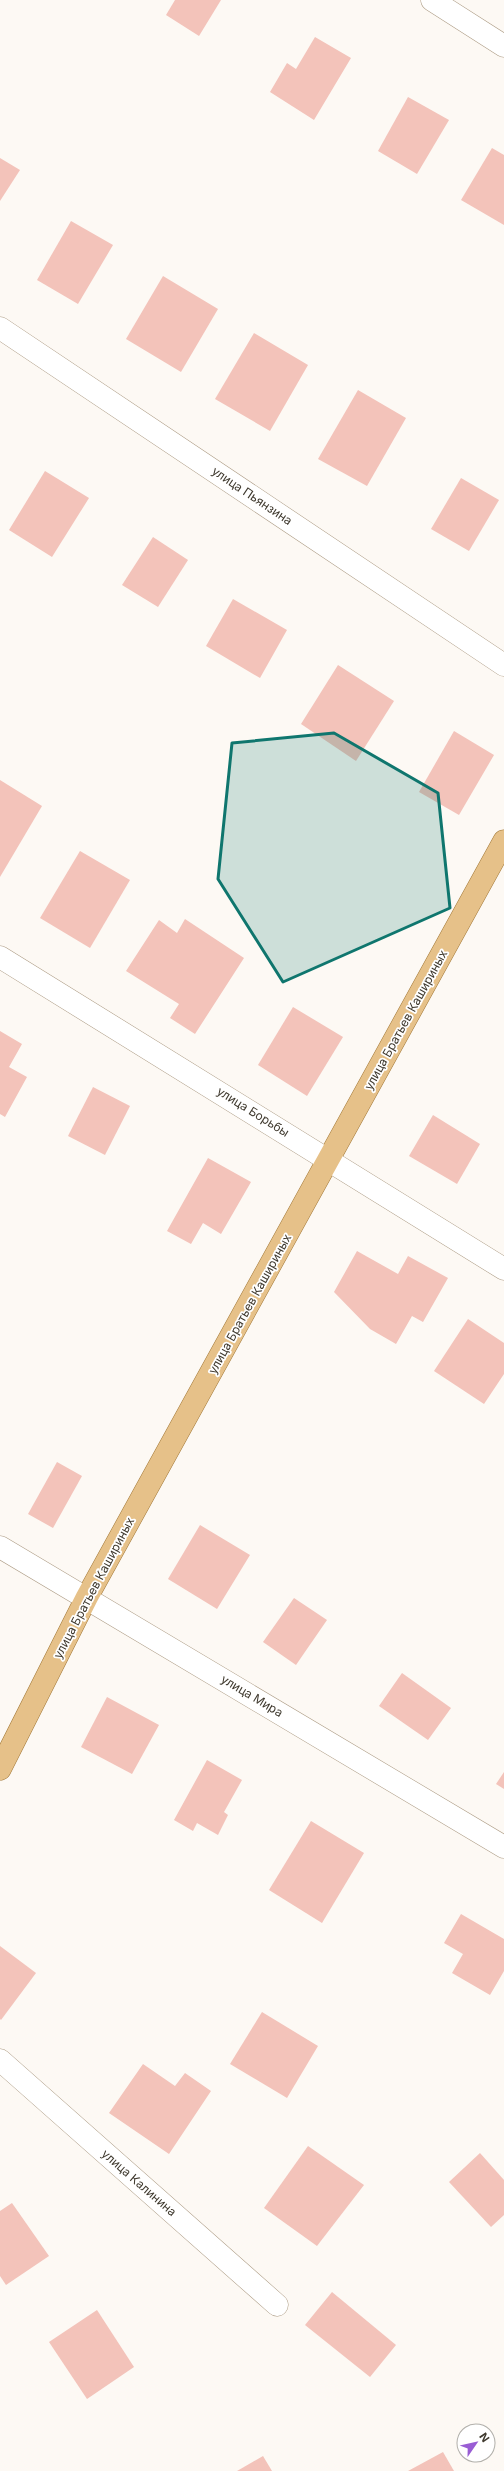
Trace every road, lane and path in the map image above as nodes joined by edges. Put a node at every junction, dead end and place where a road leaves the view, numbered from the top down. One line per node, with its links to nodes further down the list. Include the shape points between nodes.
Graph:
1 (432, 0): 2 (street)
2 (504, 46)
3 (0, 328): 4 (street, улица Пьянзина)
4 (504, 665)
5 (504, 841): 7 (main road, улица Братьев Кашириных)
6 (0, 957): 7 (street, улица Борьбы)
7 (329, 1159): 8 (street, улица Борьбы); 10 (main road, улица Братьев Кашириных)
8 (504, 1268)
9 (0, 1547): 10 (street, улица Мира)
10 (87, 1597): 11 (main road, улица Братьев Кашириных); 12 (street, улица Мира)
11 (0, 1769)
12 (504, 1846)
13 (0, 2060): 14 (street, улица Калинина)
14 (277, 2305)

